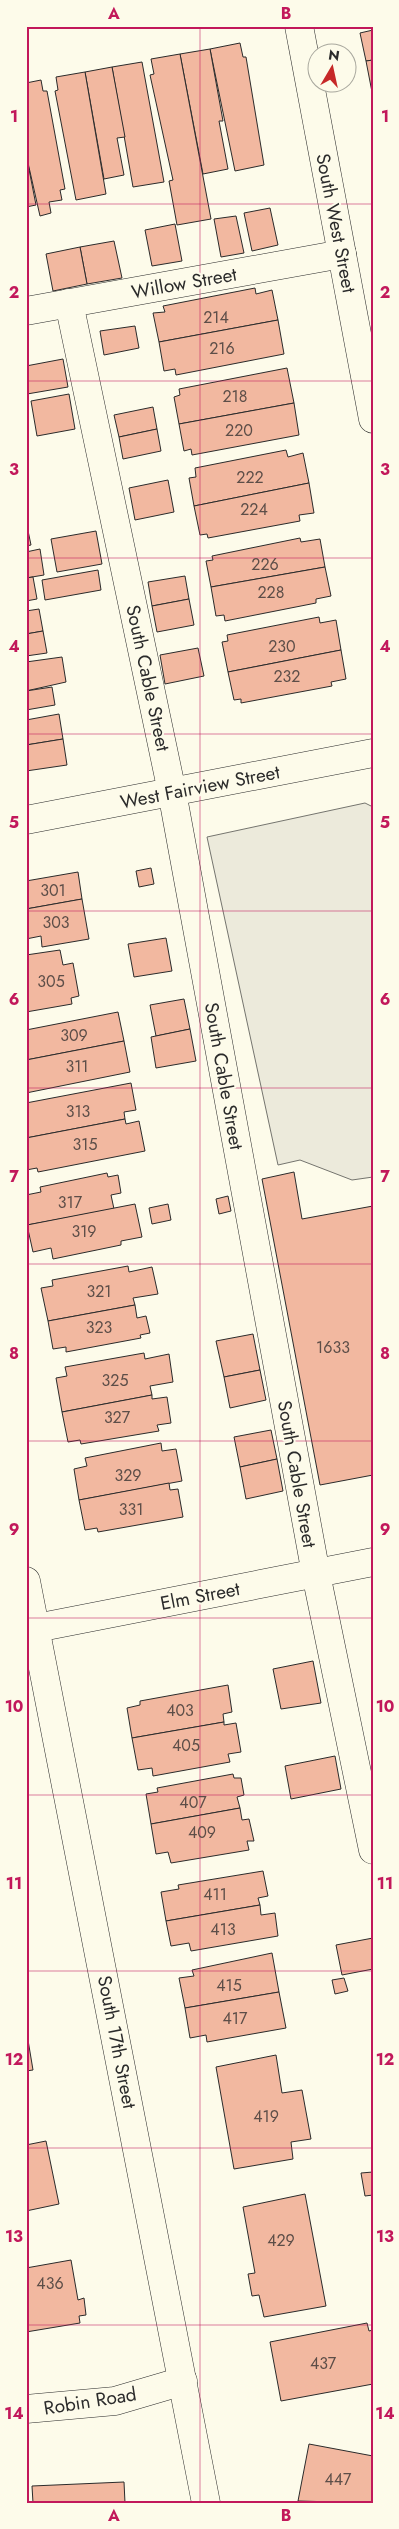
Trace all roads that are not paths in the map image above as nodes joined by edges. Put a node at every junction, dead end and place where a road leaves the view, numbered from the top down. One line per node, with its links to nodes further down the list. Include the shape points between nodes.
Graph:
1 (299, 26): 2 (street, South West Street)
2 (342, 254): 3 (street, Willow Street); 5 (street, South West Street)
3 (69, 303): 4 (street, Willow Street); 7 (street, South Cable Street)
4 (26, 311)
5 (373, 419)
6 (373, 753): 7 (street, West Fairview Street)
7 (172, 792): 8 (street, West Fairview Street); 10 (street, South Cable Street)
8 (26, 820)
9 (373, 1562): 10 (street, Elm Street)
10 (316, 1574): 12 (street, Elm Street); 13 (street, South Cable Street)
11 (26, 1581): 12 (street, South 17th Street)
12 (31, 1629): 14 (street, South 17th Street)
13 (373, 1850)
14 (183, 2381): 15 (street, Robin Road, via 115,2401); 16 (street, South 17th Street)
15 (26, 2409)
16 (206, 2503)

